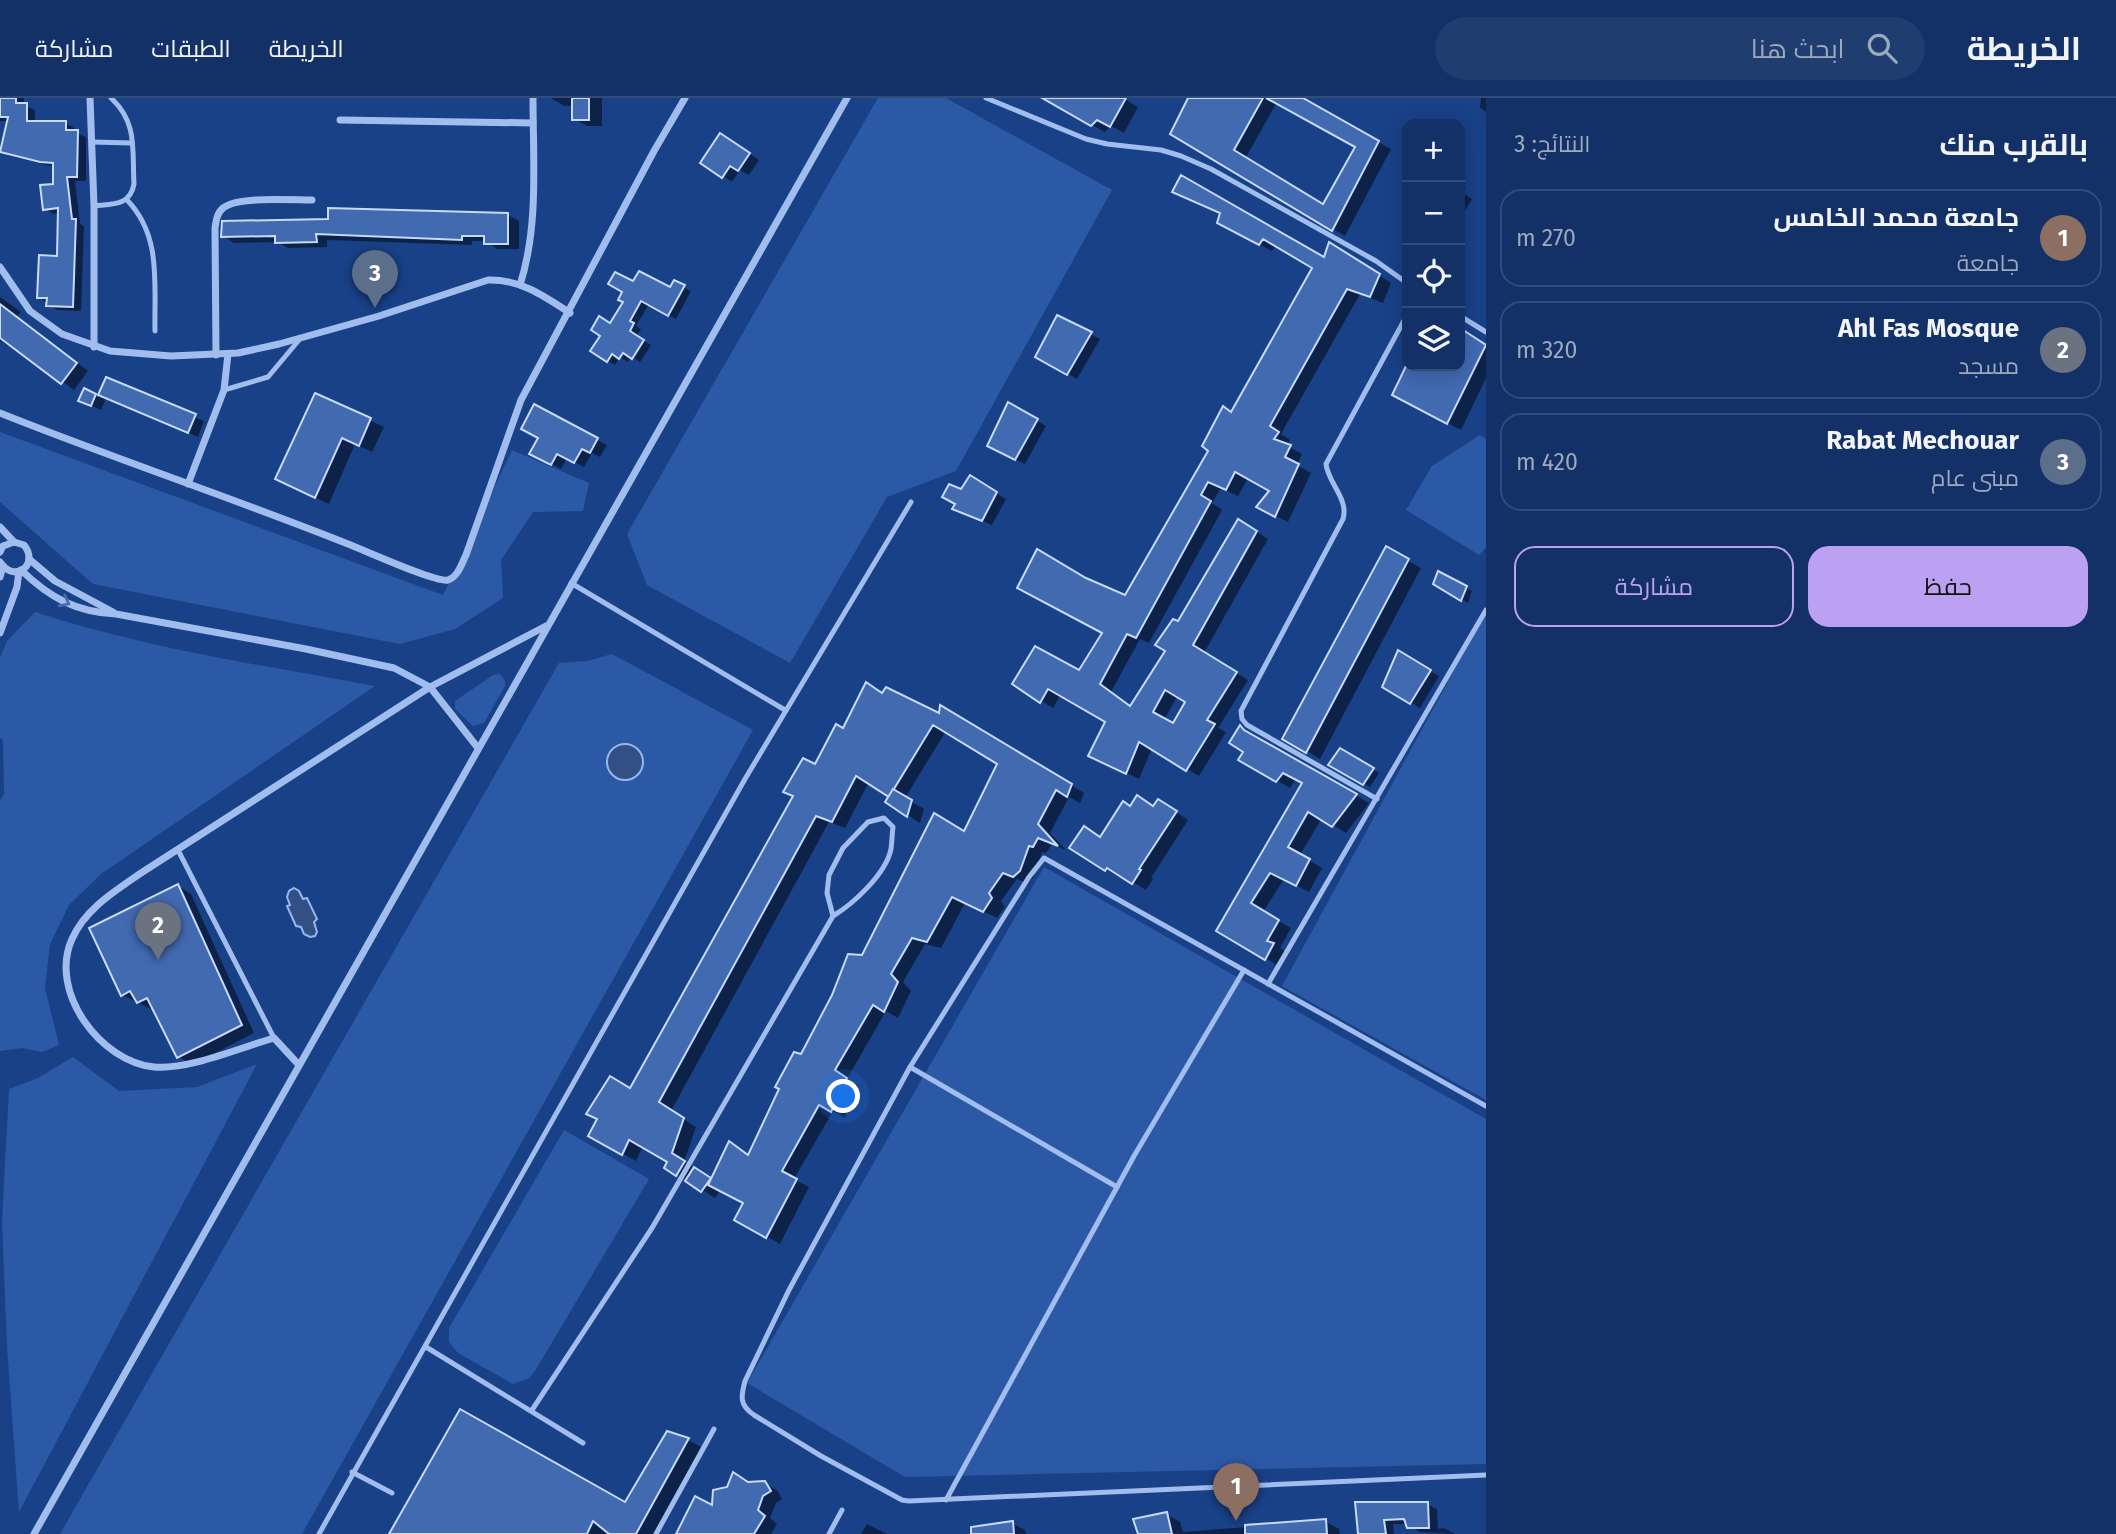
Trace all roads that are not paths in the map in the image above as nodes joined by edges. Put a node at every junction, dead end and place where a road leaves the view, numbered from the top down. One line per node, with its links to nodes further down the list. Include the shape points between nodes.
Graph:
1 (90, 98): 11 (street)
2 (111, 98): 12 (lane, via 128,118)
3 (533, 98): 10 (street)
4 (685, 98): 19 (street)
5 (847, 98): 39 (street)
6 (986, 98): 8 (lane)
7 (1005, 98): 8 (lane)
8 (1001, 105): 17 (lane, via 1086,139 1181,156 1211,169)
9 (340, 120): 10 (street)
10 (533, 123): 18 (street, via 530,256)
11 (92, 142): 12 (lane); 15 (street)
12 (132, 143): 13 (lane, via 134,184)
13 (127, 200): 15 (lane); 22 (lane, via 146,224 152,243)
14 (312, 200): 27 (street, via 244,201 220,211 215,228)
15 (94, 206): 25 (street)
16 (0, 267): 25 (street, via 30,311 62,334)
17 (1402, 279)
18 (520, 285): 19 (street); 24 (street, via 500,280 475,283)
19 (569, 313): 30 (street, via 521,400 466,555 450,579 418,572)
20 (1465, 319): 23 (lane)
21 (1402, 324): 47 (lane, via 1326,464 1346,510 1343,519 1241,711 1247,724)
22 (155, 331)
23 (1486, 332)
24 (300, 338): 26 (street); 28 (lane, via 268,377)
25 (94, 347): 27 (street, via 171,356)
26 (228, 354): 27 (street); 28 (street)
27 (216, 355)
28 (224, 390): 30 (street)
29 (0, 413): 30 (street)
30 (188, 484)
31 (911, 502): 45 (lane)
32 (0, 527): 33 (street)
33 (14, 542): 34 (street); 35 (street, via 24,545)
34 (0, 552)
35 (29, 559): 37 (street); 41 (street, via 62,585)
36 (1, 564): 37 (street, via 11,572); 38 (street)
37 (20, 571): 41 (street, one-way to 41, via 71,605 93,613); 43 (street)
38 (0, 577)
39 (571, 583): 42 (street); 45 (lane)
40 (1486, 610): 47 (lane)
41 (116, 614): 44 (street, via 394,668)
42 (547, 626): 44 (street); 46 (street)
43 (0, 633)
44 (430, 687): 46 (street); 48 (street)
45 (786, 710): 57 (lane)
46 (478, 748): 53 (street)
47 (1377, 799): 51 (lane)
48 (178, 850): 52 (lane); 52 (street, via 107,897 82,921 70,942 66,967 79,1012 108,1047 152,1067 179,1067)
49 (833, 916): 49 (lane, via 827,893 838,857 868,822 884,818 893,827 891,852 851,905); 58 (lane, via 652,1228)
50 (1244, 970): 51 (lane); 54 (lane, via 1044,858); 56 (lane)
51 (1268, 984): 55 (lane)
52 (274, 1038): 53 (street)
53 (299, 1065): 66 (street)
54 (910, 1067): 56 (lane); 64 (lane, via 789,1290 741,1397 754,1415 902,1500)
55 (1486, 1106)
56 (1117, 1187): 64 (lane)
57 (426, 1347): 58 (lane); 61 (lane)
58 (532, 1410): 60 (lane)
59 (714, 1429): 68 (lane)
60 (583, 1443)
61 (352, 1472): 63 (lane); 67 (lane)
62 (1486, 1475): 64 (lane)
63 (392, 1493)
64 (946, 1500)
65 (842, 1510): 69 (lane)
66 (34, 1534)
67 (319, 1534)
68 (656, 1534)
69 (829, 1534)

